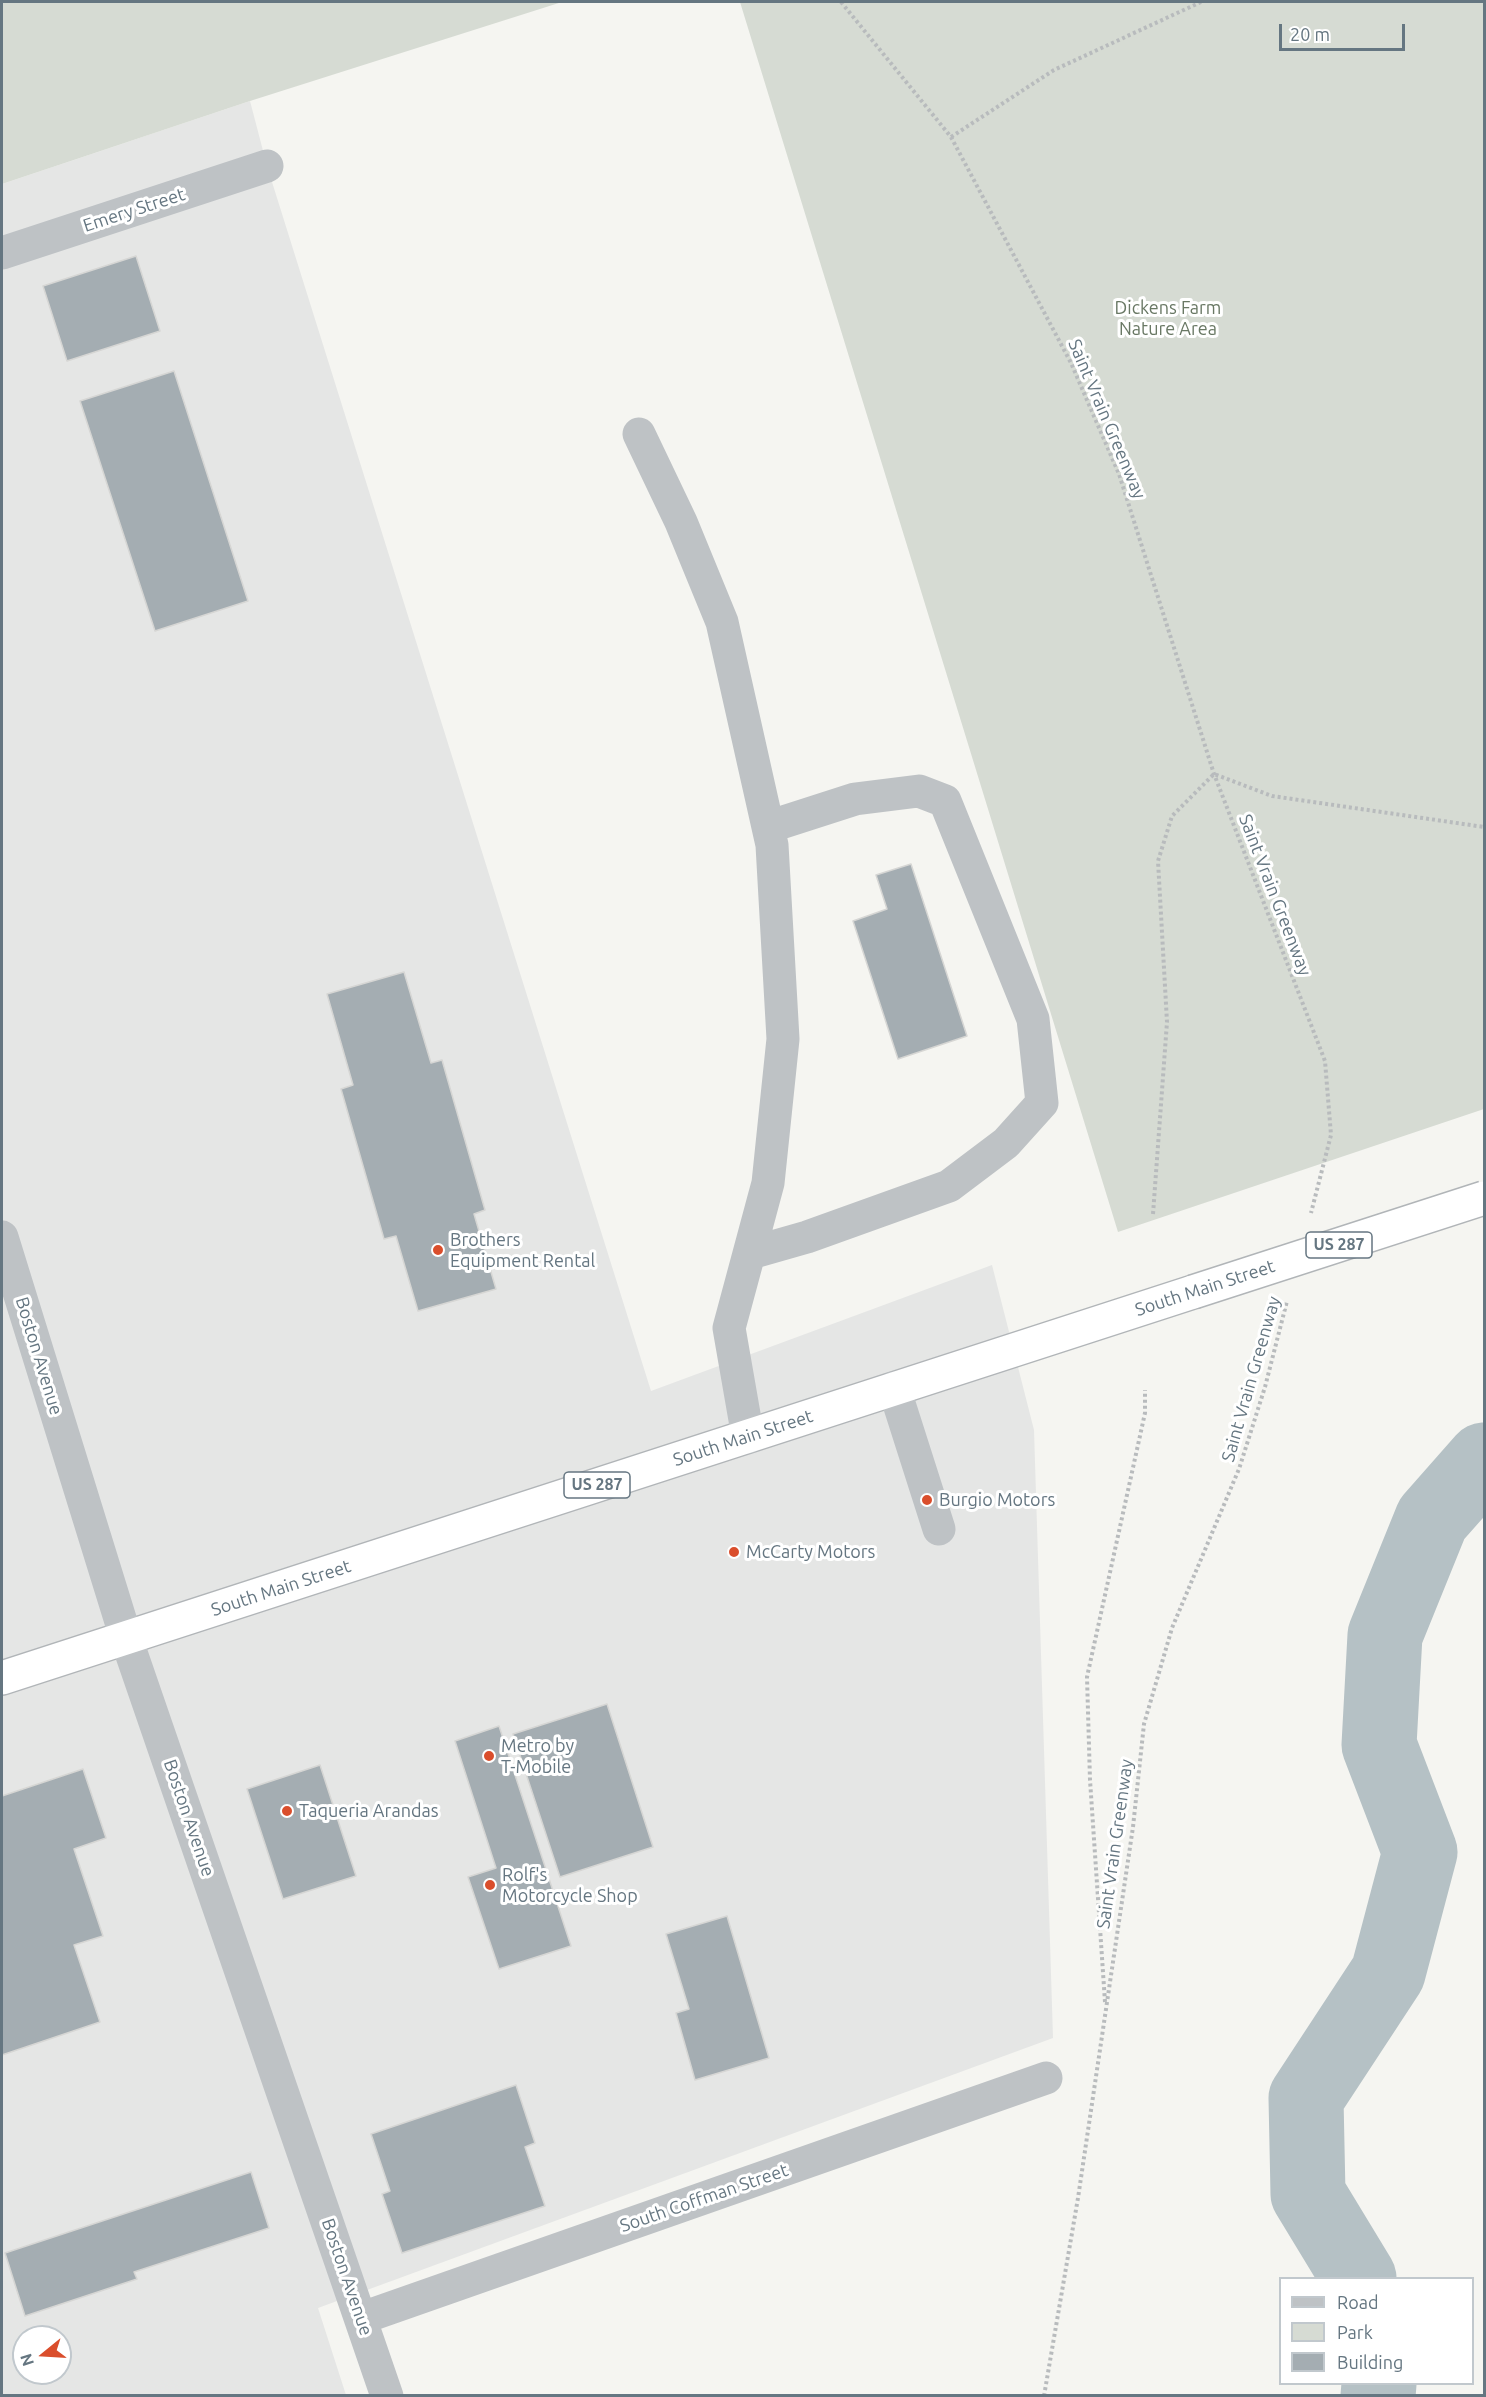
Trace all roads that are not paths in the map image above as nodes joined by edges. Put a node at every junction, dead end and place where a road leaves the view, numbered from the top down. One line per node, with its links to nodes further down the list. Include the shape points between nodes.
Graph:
1 (267, 166): 2 (street, Emery Street)
2 (2, 253)
3 (639, 434): 4 (street, via 722,622)
4 (768, 826): 7 (street, via 783,1039 768,1183); 7 (street, via 855,799 919,791 945,801 1033,1018 1042,1103 1006,1143 949,1186)
5 (1485, 1198): 8 (highway, South Main Street / US 287, bridge)
6 (2, 1237): 11 (street, Boston Avenue)
7 (751, 1253): 9 (street, via 729,1328)
8 (894, 1388): 9 (highway, South Main Street / US 287); 10 (street)
9 (747, 1437): 11 (highway, South Main Street / US 287)
10 (939, 1529)
11 (126, 1638): 12 (highway, South Main Street / US 287); 14 (street, Boston Avenue)
12 (2, 1678)
13 (1046, 2078): 14 (street, South Coffman Street)
14 (362, 2318): 15 (street, Boston Avenue)
15 (387, 2396)

